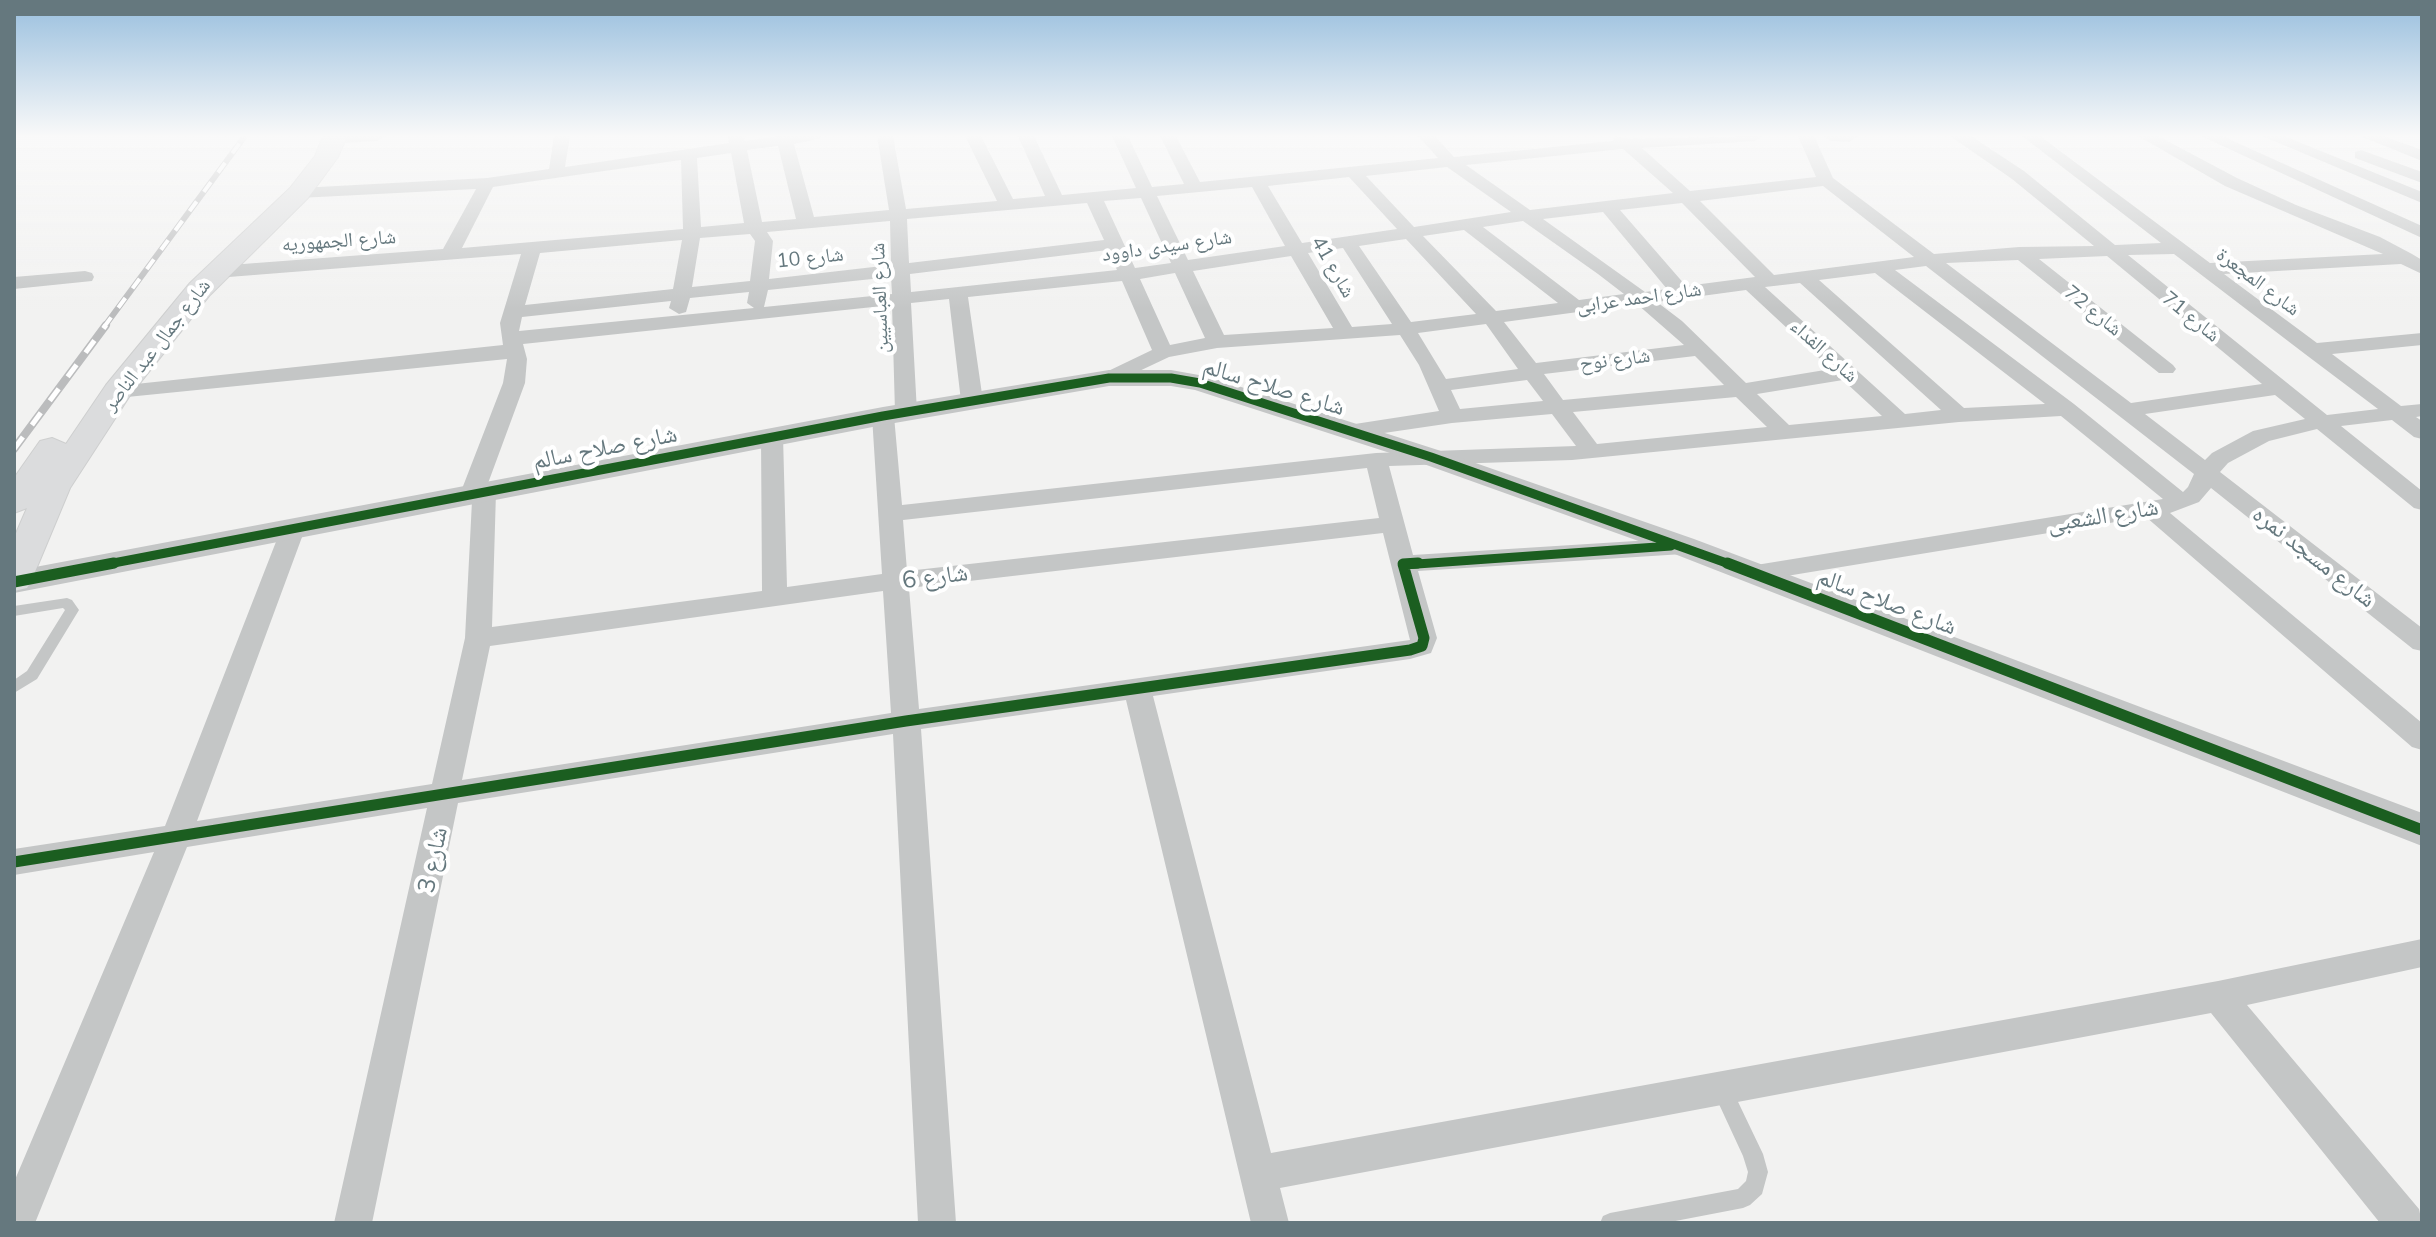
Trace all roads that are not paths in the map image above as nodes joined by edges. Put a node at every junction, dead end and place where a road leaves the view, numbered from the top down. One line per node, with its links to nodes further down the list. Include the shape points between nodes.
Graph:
1 (269, 194): 102 (main road, شارع جمال عبد الناصر, via 154,313)
2 (298, 194): 49 (main road, شارع جمال عبد الناصر)
3 (481, 194): 42 (street)
4 (691, 194): 33 (street)
5 (748, 194): 31 (street)
6 (799, 194): 29 (street)
7 (895, 194): 27 (street, شارع العباسيين)
8 (1002, 194): 25 (street)
9 (1053, 194): 24 (street)
10 (1124, 194): 22 (street, شارع الجمهوريه)
11 (1148, 194): 46 (street)
12 (1264, 194): 39 (street, شارع 41)
13 (1374, 194): 32 (street)
14 (1497, 194): 28 (street)
15 (1685, 194): 23 (street, شارع الفداء)
16 (1709, 194): 23 (street, شارع سيدى داوود)
17 (1843, 194): 43 (street, شارع مسجد نمره)
18 (2040, 194): 40 (street, شارع 71)
19 (2106, 194): 38 (street, شارع المجعرة)
20 (2257, 194): 44 (street)
21 (2336, 194): 34 (street)
22 (1093, 196): 24 (street, شارع الجمهوريه); 36 (street)
23 (1688, 196): 26 (street, شارع سيدى داوود); 53 (street, شارع الفداء)
24 (1055, 199): 25 (street, شارع الجمهوريه)
25 (1007, 204): 27 (street, شارع الجمهوريه)
26 (1608, 206): 28 (street, شارع سيدى داوود); 56 (street)
27 (898, 213): 29 (street, شارع الجمهوريه); 48 (street, شارع العباسيين)
28 (1528, 215): 30 (street, شارع سيدى داوود); 59 (street)
29 (806, 222): 31 (street, شارع الجمهوريه)
30 (1468, 224): 32 (street, شارع سيدى داوود); 61 (street)
31 (754, 227): 33 (street, شارع الجمهوريه); 55 (street, via 764,241)
32 (1410, 232): 35 (street, شارع سيدى داوود); 64 (street)
33 (692, 233): 37 (street, شارع الجمهوريه); 57 (street)
34 (2422, 233)
35 (1348, 242): 39 (street, شارع سيدى داوود); 66 (street)
36 (1112, 244): 48 (street, شارع 10); 50 (street)
37 (532, 248): 42 (street, شارع الجمهوريه); 62 (street, شارع 3)
38 (2177, 248): 40 (street, شارع احمد عرابى); 47 (street, شارع المجعرة)
39 (1298, 249): 46 (street, شارع سيدى داوود); 67 (street, شارع 41)
40 (2108, 250): 41 (street, شارع احمد عرابى); 79 (street, شارع 71)
41 (2019, 252): 43 (street, شارع احمد عرابى); 74 (street, شارع 72)
42 (449, 255): 49 (street, شارع الجمهوريه)
43 (1930, 259): 45 (street, شارع احمد عرابى); 85 (street, شارع مسجد نمره)
44 (2417, 261): 47 (street)
45 (1878, 266): 51 (street, شارع احمد عرابى); 84 (street)
46 (1182, 267): 50 (street, شارع سيدى داوود); 69 (street)
47 (2205, 269): 72 (street, شارع المجعرة)
48 (900, 270): 55 (street, شارع 10); 60 (street, شارع العباسيين)
49 (216, 272): 81 (main road, شارع جمال عبد الناصر)
50 (1127, 275): 58 (street, شارع سيدى داوود); 73 (street)
51 (1802, 275): 53 (street, شارع احمد عرابى); 89 (street)
52 (85, 277): 54 (street)
53 (1758, 281): 56 (street, شارع احمد عرابى); 76 (street, شارع الفداء)
54 (14, 283)
55 (758, 285): 57 (street, شارع 10); 63 (street)
56 (1680, 292): 59 (street, شارع احمد عرابى)
57 (682, 294): 62 (street, شارع 10); 65 (street)
58 (958, 295): 60 (street, شارع سيدى داوود); 82 (street)
59 (1641, 297): 61 (street, شارع احمد عرابى); 71 (street)
60 (902, 301): 63 (street, شارع سيدى داوود); 88 (street, شارع العباسيين)
61 (1575, 307): 64 (street, شارع احمد عرابى)
62 (513, 312): 70 (street, شارع 3)
63 (756, 316): 65 (street, شارع سيدى داوود)
64 (1491, 318): 66 (street, شارع احمد عرابى); 75 (street)
65 (676, 323): 70 (street, شارع سيدى داوود)
66 (1406, 329): 67 (street, شارع احمد عرابى); 78 (street)
67 (1346, 334): 69 (street, شارع احمد عرابى)
68 (2422, 339): 72 (street)
69 (1217, 342): 73 (street, شارع احمد عرابى)
70 (513, 345): 81 (street, شارع سيدى داوود); 101 (street, شارع 3, via 514,383)
71 (1700, 349): 75 (street, شارع نوح); 80 (street)
72 (2312, 350): 87 (street, شارع المجعرة)
73 (1163, 352): 77 (street, شارع احمد عرابى)
74 (2166, 369)
75 (1531, 371): 78 (street, شارع نوح); 83 (street)
76 (1848, 373): 80 (street); 91 (street, شارع الفداء)
77 (1109, 378): 82 (street, شارع صلاح سالم); 93 (street, شارع صلاح سالم, via 1200,383)
78 (1437, 386): 90 (street)
79 (2278, 388): 85 (street); 92 (street, شارع 71)
80 (1742, 390): 83 (street); 95 (street)
81 (117, 392): 112 (main road, شارع جمال عبد الناصر, via 53,488)
82 (972, 401): 88 (street, شارع صلاح سالم)
83 (1557, 408): 90 (street); 97 (street)
84 (2066, 409): 89 (street); 103 (street)
85 (2127, 410): 100 (street, شارع مسجد نمره)
86 (2422, 410): 87 (street, شارع الشعبى)
87 (2395, 413): 92 (street, شارع الشعبى); 94 (street, شارع المجعرة)
88 (894, 414): 96 (street, شارع صلاح سالم); 106 (street, شارع العباسيين)
89 (1959, 415): 91 (street)
90 (1452, 416): 93 (street)
91 (1900, 421): 95 (street)
92 (2320, 422): 100 (street, شارع الشعبى, via 2238,445); 104 (street, شارع 71)
93 (1350, 431): 98 (street, شارع صلاح سالم)
94 (2422, 432)
95 (1785, 433): 97 (street)
96 (772, 436): 101 (street, شارع صلاح سالم); 114 (street)
97 (1591, 451): 98 (street)
98 (1431, 457): 99 (street); 109 (street, شارع صلاح سالم)
99 (1376, 460): 106 (street); 107 (street)
100 (2206, 473): 103 (street, شارع الشعبى, via 2198,491); 117 (street, شارع مسجد نمره)
101 (478, 493): 108 (street, شارع صلاح سالم); 116 (street, شارع 3)
102 (14, 502)
103 (2181, 502): 105 (street, شارع الشعبى)
104 (2422, 503)
105 (2150, 508): 111 (street, شارع الشعبى); 121 (street)
106 (891, 514): 113 (street, شارع العباسيين)
107 (1392, 524): 110 (street); 113 (street, شارع 6)
108 (293, 529): 112 (street, شارع صلاح سالم); 124 (street)
109 (1683, 546): 110 (street); 111 (street, شارع صلاح سالم)
110 (1403, 564): 119 (street, via 1422,627 1422,646)
111 (1756, 573): 123 (street, شارع صلاح سالم)
112 (14, 581)
113 (896, 581): 114 (street, شارع 6); 120 (street, شارع العباسيين)
114 (775, 597): 116 (street, شارع 6)
115 (14, 611): 118 (lane, via 67,603 72,610 32,675)
116 (478, 638): 122 (street, شارع 3)
117 (2422, 642)
118 (14, 688)
119 (1137, 689): 120 (street); 129 (street)
120 (906, 721): 122 (street); 132 (street, شارع العباسيين)
121 (2422, 739)
122 (447, 793): 124 (street); 131 (street, شارع 3)
123 (2422, 830)
124 (176, 836): 125 (street); 130 (street)
125 (14, 862)
126 (2422, 953): 127 (street)
127 (2218, 996): 128 (street); 135 (street)
128 (1721, 1089): 129 (street); 134 (lane, via 1753,1154 1755,1187 1743,1198)
129 (1258, 1174): 133 (street)
130 (16, 1223)
131 (353, 1223)
132 (937, 1223)
133 (1270, 1223)
134 (1610, 1223)
135 (2405, 1223)

